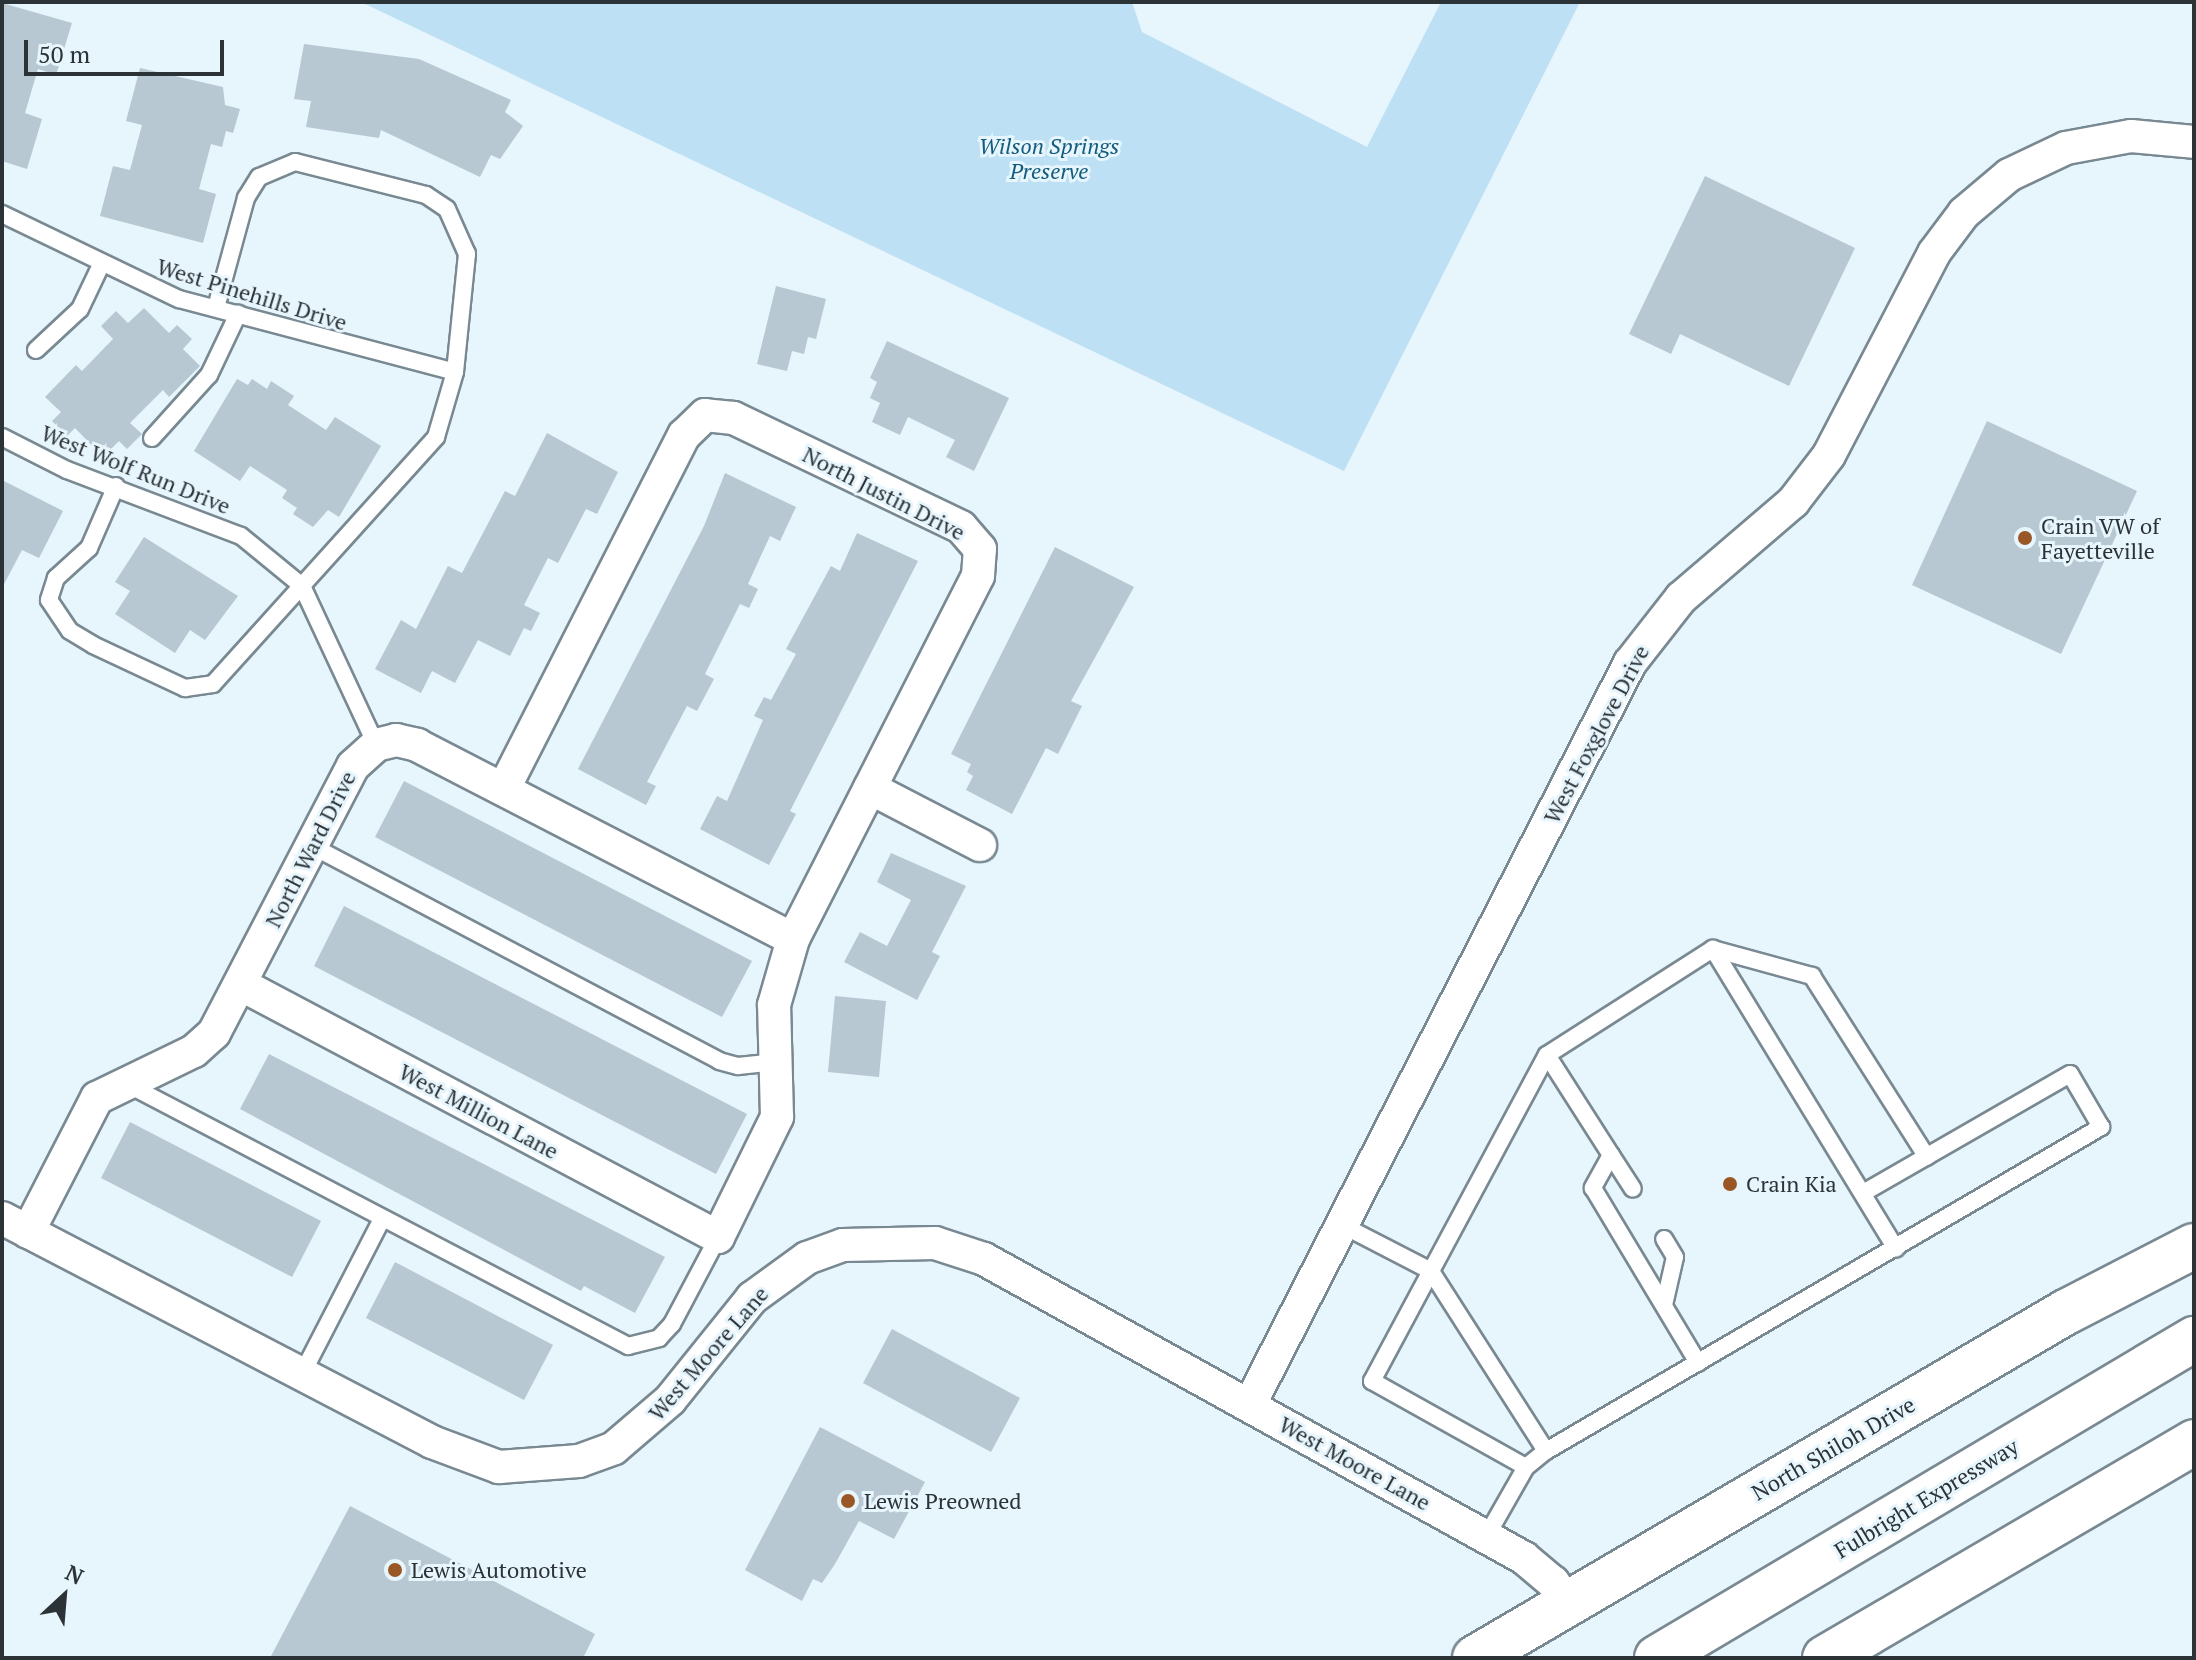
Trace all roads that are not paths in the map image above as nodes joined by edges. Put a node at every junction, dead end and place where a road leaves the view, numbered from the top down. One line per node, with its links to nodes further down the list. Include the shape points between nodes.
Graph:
1 (2194, 142): 29 (street, West Foxglove Drive, via 2131,136 2066,148 2009,175 1964,213 1934,253 1829,455 1793,502 1681,598 1630,663)
2 (2, 214): 3 (lane, West Pinehills Drive)
3 (101, 265): 4 (lane, West Pinehills Drive, via 179,299); 6 (lane, via 80,309)
4 (216, 308): 5 (lane, West Pinehills Drive); 7 (lane, via 246,198 259,177 295,162 426,195 447,209 467,254)
5 (238, 314): 7 (lane, West Pinehills Drive); 9 (lane, via 209,375)
6 (36, 350)
7 (455, 372): 11 (lane, via 436,437)
8 (2, 437): 10 (lane, West Wolf Run Drive)
9 (152, 438)
10 (116, 486): 11 (lane, West Wolf Run Drive, via 241,536); 11 (lane, via 89,548 50,589 49,600 70,631 93,645 165,680 198,688 213,684)
11 (302, 586): 12 (lane, West Wolf Run Drive)
12 (376, 745): 14 (street, via 396,740 417,745); 16 (street, North Ward Drive, via 353,766)
13 (870, 788): 14 (street, North Justin Drive, via 978,576 980,549 961,527 719,414 705,415 684,435); 15 (street); 17 (street, North Justin Drive)
14 (504, 789): 17 (street)
15 (980, 845)
16 (312, 846): 19 (street, North Ward Drive); 21 (lane, via 719,1061 738,1066)
17 (793, 939): 21 (street, North Justin Drive, via 774,1005)
18 (1713, 949): 20 (lane); 24 (lane, via 1812,976); 26 (lane)
19 (240, 984): 22 (street, North Ward Drive, via 205,1043); 30 (street, West Million Lane)
20 (1547, 1055): 23 (lane); 34 (lane)
21 (774, 1062): 30 (street, North Justin Drive, via 775,1126)
22 (123, 1082): 27 (lane); 28 (street, North Ward Drive, via 92,1106)
23 (1611, 1155): 25 (lane); 35 (lane, via 1593,1188)
24 (1927, 1157): 26 (lane); 33 (lane, via 2070,1074 2101,1127)
25 (1633, 1189)
26 (1863, 1193): 33 (lane)
27 (382, 1219): 30 (lane, via 628,1346 659,1338 672,1324); 38 (lane)
28 (15, 1225): 38 (street, West Moore Lane)
29 (1342, 1225): 34 (lane); 39 (street, West Foxglove Drive)
30 (718, 1237)
31 (1664, 1239): 35 (lane, via 1675,1257)
32 (2194, 1246): 44 (main road, North Shiloh Drive, via 2066,1312)
33 (1896, 1249): 37 (lane)
34 (1431, 1271): 41 (lane); 42 (lane, via 1372,1381)
35 (1664, 1305): 37 (lane)
36 (2194, 1339): 46 (main road, Fulbright Expressway)
37 (1698, 1363): 41 (lane)
38 (302, 1374): 39 (street, West Moore Lane, via 467,1459 499,1467 579,1461 614,1448 644,1427 776,1276 843,1245 886,1241 935,1243 984,1259)
39 (1250, 1404): 43 (street, West Moore Lane)
40 (2194, 1442): 47 (main road)
41 (1546, 1451): 42 (lane)
42 (1526, 1467): 43 (lane)
43 (1486, 1537): 44 (street, West Moore Lane, via 1524,1558 1553,1582)
44 (1567, 1603): 45 (main road, North Shiloh Drive)
45 (1475, 1658)
46 (1657, 1658)
47 (1825, 1658)

